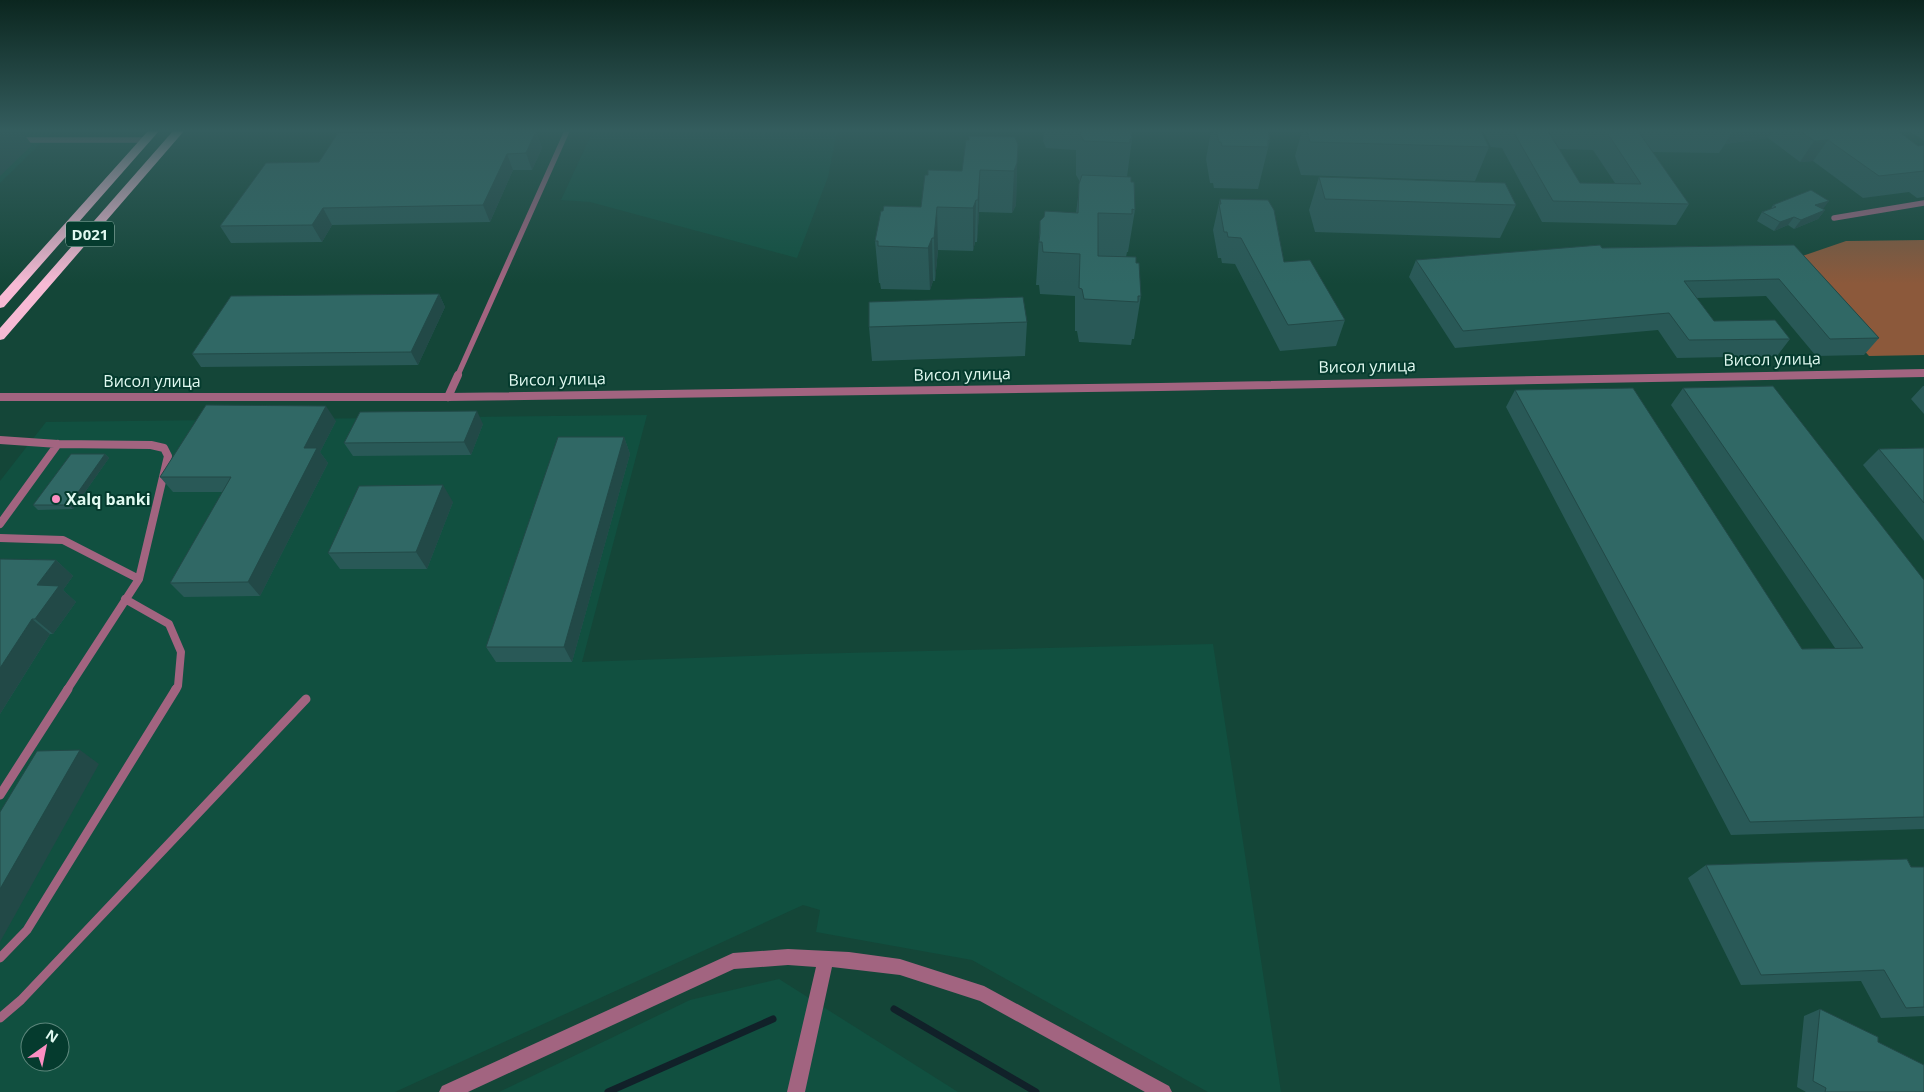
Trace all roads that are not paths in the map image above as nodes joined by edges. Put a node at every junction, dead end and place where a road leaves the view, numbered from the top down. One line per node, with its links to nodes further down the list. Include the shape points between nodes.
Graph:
1 (109, 182): 6 (highway, D021)
2 (135, 182): 7 (highway, D021)
3 (544, 182): 9 (lane)
4 (1924, 203): 5 (lane)
5 (1834, 218)
6 (0, 304)
7 (0, 336)
8 (1924, 373): 9 (street, Висол улица)
9 (448, 396): 10 (street, Висол улица)
10 (0, 397)
11 (0, 440): 12 (lane)
12 (58, 444): 13 (lane); 15 (lane, via 151,445 164,448 168,456)
13 (0, 524)
14 (0, 538): 15 (lane, via 63,540)
15 (139, 579): 16 (lane)
16 (125, 599): 18 (lane); 19 (lane, via 169,624 181,652 178,686 27,930)
17 (306, 699): 21 (lane, via 28,993)
18 (0, 795)
19 (0, 958)
20 (826, 959): 22 (street, via 788,957 733,961); 23 (street); 24 (street, via 900,967 984,994)
21 (0, 1018)
22 (448, 1092)
23 (796, 1092)
24 (1163, 1092)

